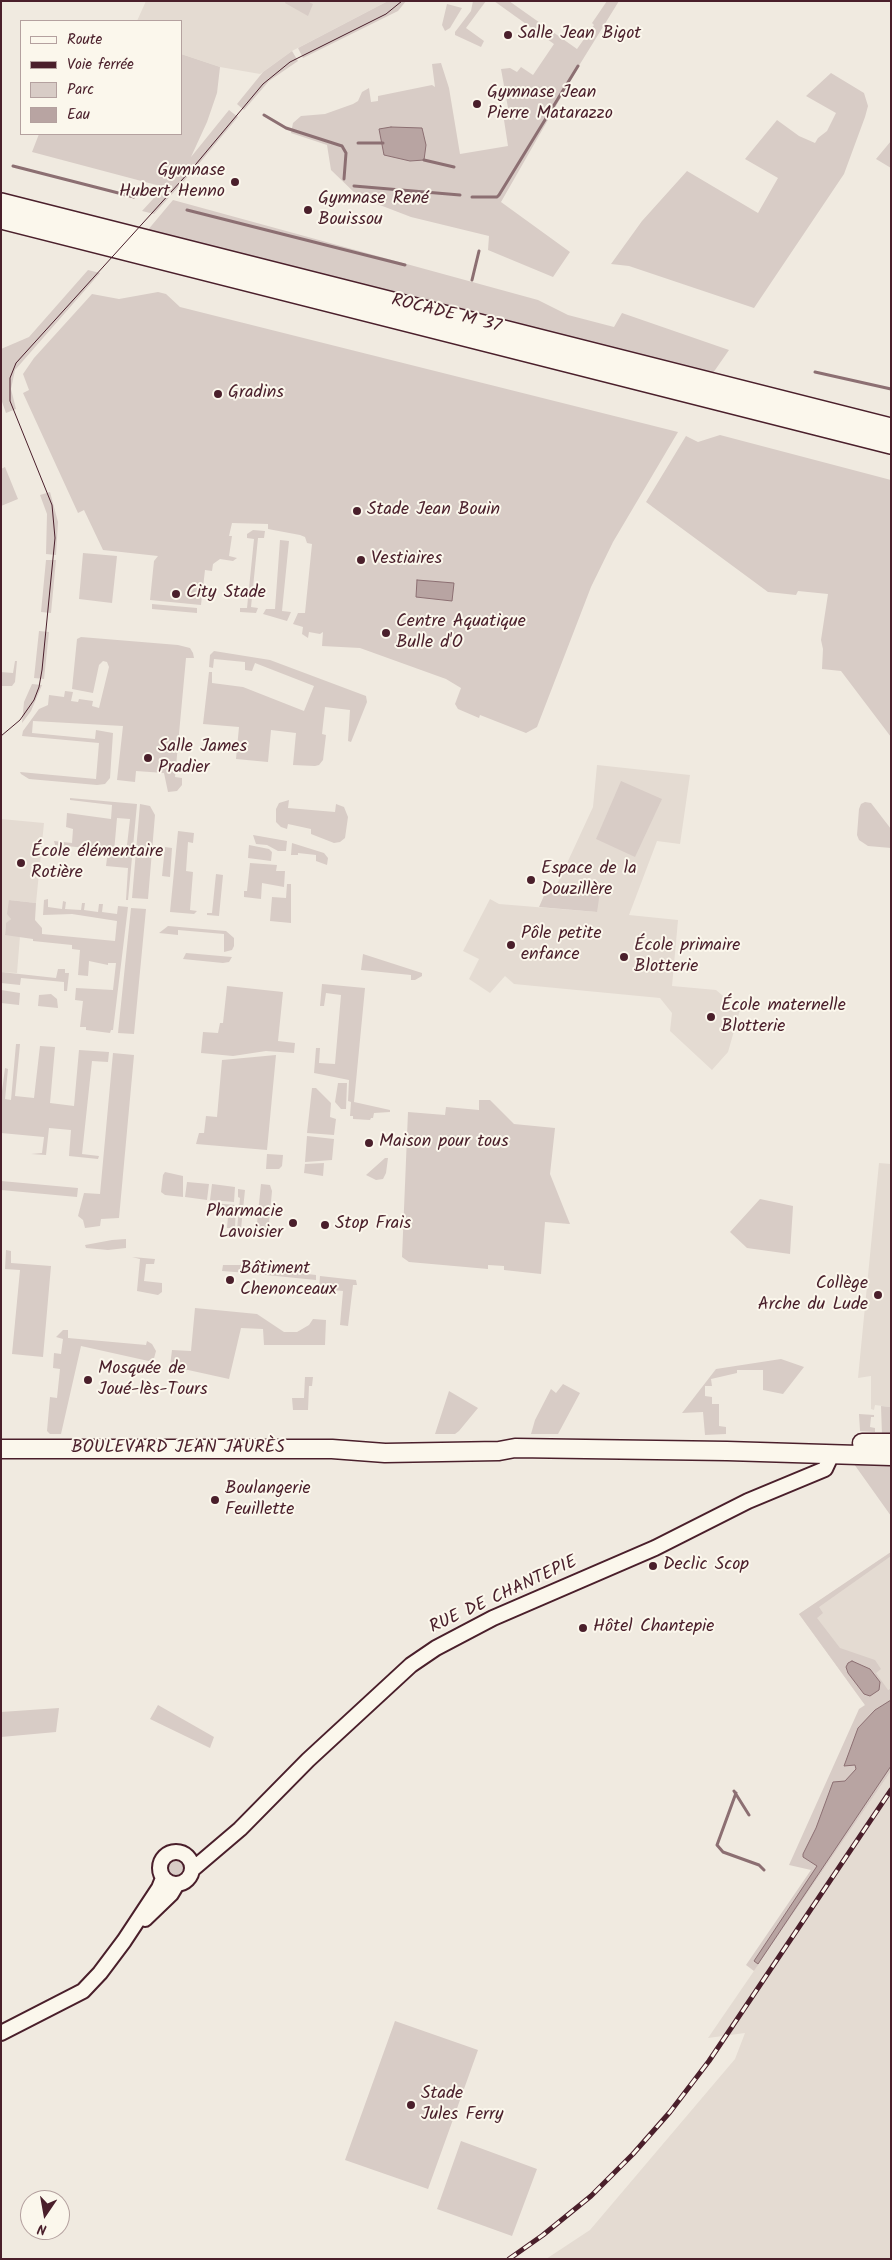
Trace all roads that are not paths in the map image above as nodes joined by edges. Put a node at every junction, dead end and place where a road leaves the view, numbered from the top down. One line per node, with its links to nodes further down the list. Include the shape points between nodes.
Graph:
1 (1, 203): 3 (highway, ROCADE M 37)
2 (1, 219): 4 (highway, ROCADE M 37)
3 (891, 428)
4 (891, 444)
5 (891, 1442): 7 (main road, BOULEVARD JEAN JAURÈS)
6 (1, 1449): 7 (main road, BOULEVARD JEAN JAURÈS, via 356,1449 385,1453 515,1448)
7 (811, 1449): 8 (main road, BOULEVARD JEAN JAURÈS); 10 (street)
8 (832, 1454): 9 (main road, BOULEVARD JEAN JAURÈS); 10 (street, RUE DE CHANTEPIE, via 825,1469)
9 (891, 1456)
10 (804, 1477): 11 (street, RUE DE CHANTEPIE, via 654,1548 493,1618 436,1648 404,1672 308,1760 240,1830)
11 (193, 1869): 12 (street, via 186,1854 170,1852 160,1864); 13 (street, via 188,1879)
12 (163, 1878): 13 (street); 14 (street)
13 (177, 1884): 14 (street)
14 (124, 1941): 15 (street, via 83,1991)
15 (1, 2033)

